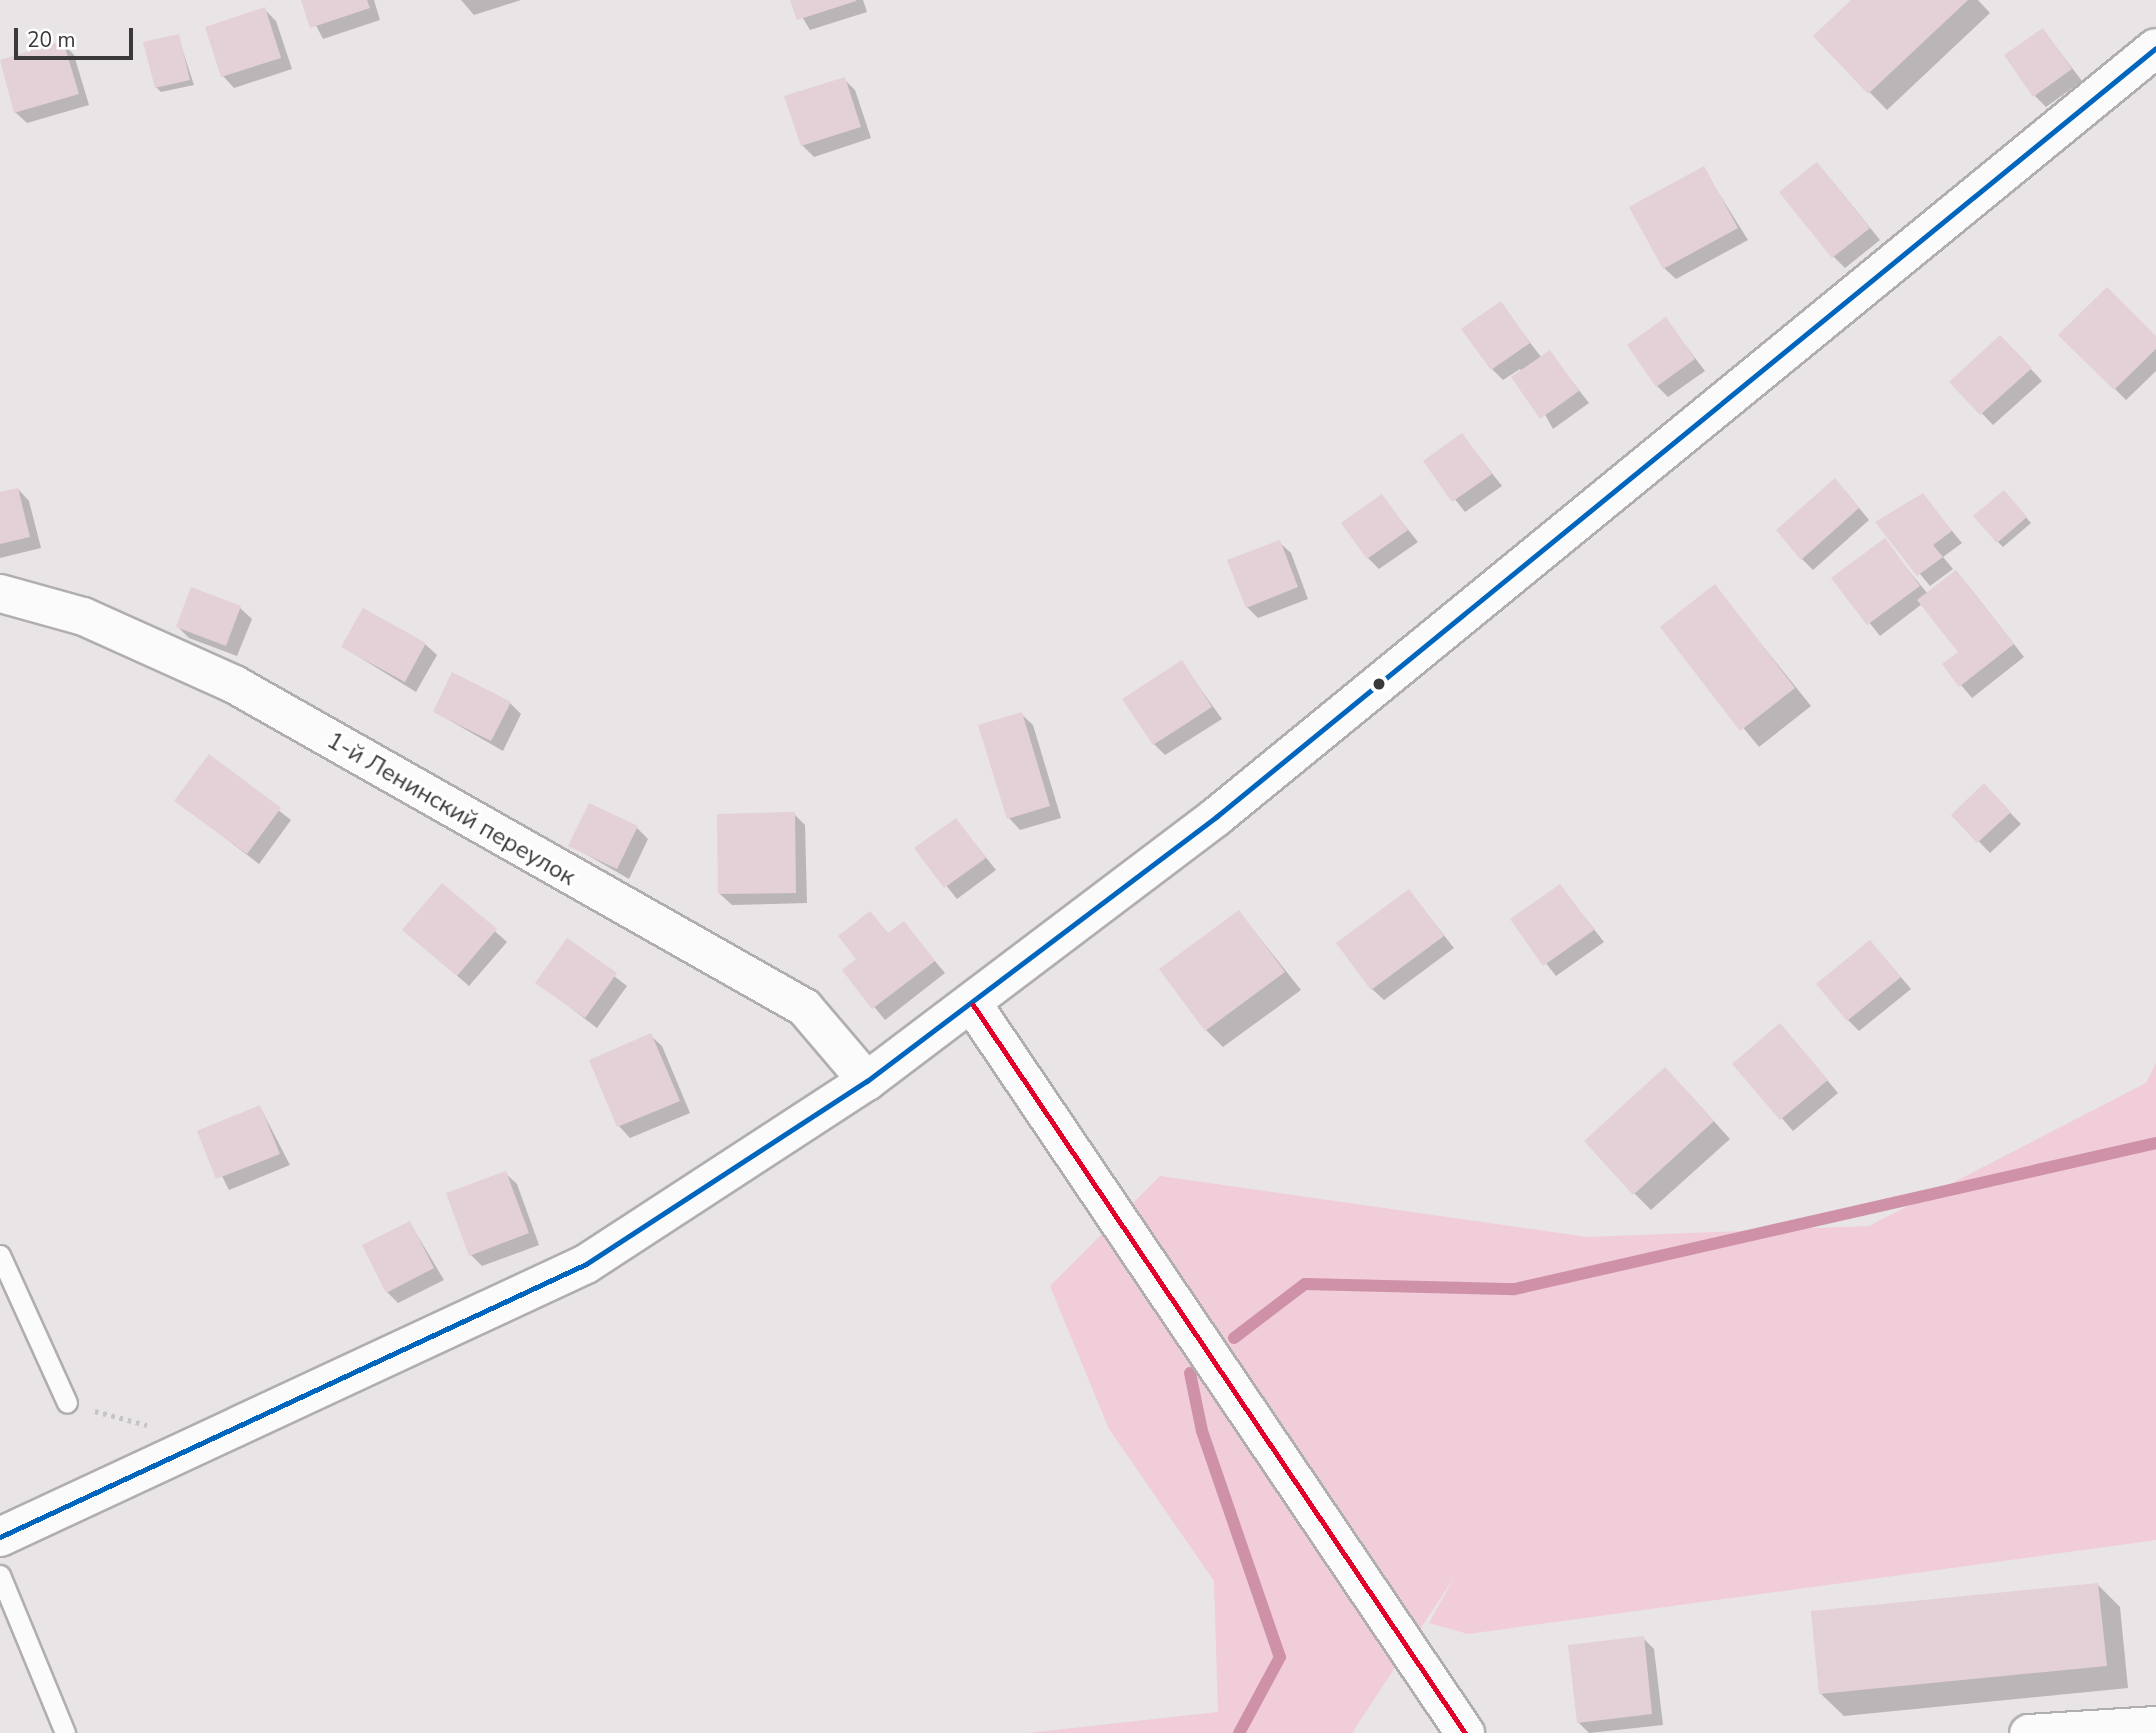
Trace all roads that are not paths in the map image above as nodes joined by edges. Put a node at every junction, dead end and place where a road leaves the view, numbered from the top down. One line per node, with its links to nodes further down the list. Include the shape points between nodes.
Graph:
1 (2156, 48): 3 (main road, via 1427,647)
2 (0, 593): 4 (street, 1-й Ленинский переулок, via 83,616 234,684 804,1007)
3 (973, 1005): 4 (main road); 11 (main road)
4 (867, 1081): 7 (main road, via 586,1264)
5 (0, 1255): 6 (lane)
6 (67, 1403)
7 (0, 1537)
8 (0, 1575): 10 (lane)
9 (2156, 1725): 12 (street)
10 (65, 1733)
11 (1465, 1733)
12 (2028, 1733)

